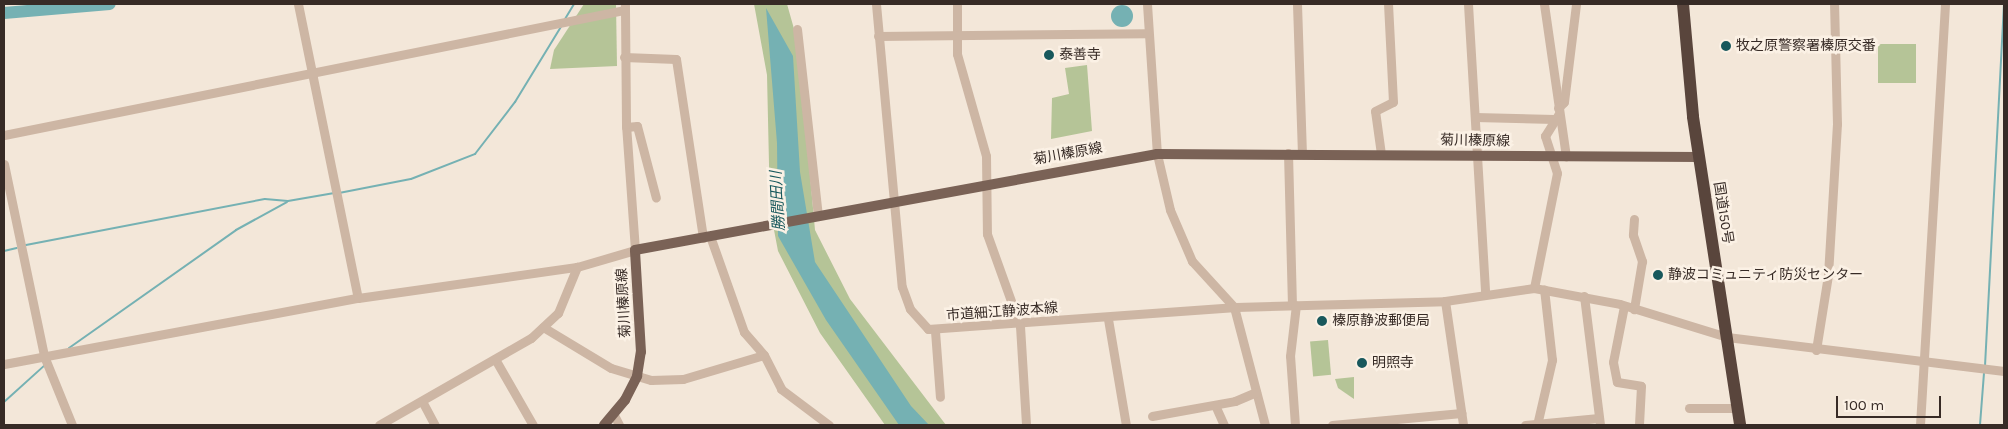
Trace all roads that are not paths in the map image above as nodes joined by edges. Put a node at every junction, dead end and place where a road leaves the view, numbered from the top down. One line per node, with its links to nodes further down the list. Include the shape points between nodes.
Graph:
1 (298, 4): 19 (street)
2 (876, 4): 16 (street, 市道細江静波本線)
3 (958, 4): 17 (street)
4 (1147, 4): 15 (street)
5 (1297, 4): 24 (street)
6 (1388, 4): 27 (street, via 1393,102 1375,111)
7 (1468, 4): 21 (street)
8 (1544, 4): 20 (street)
9 (1576, 4): 20 (street, via 1564,102)
10 (1683, 4): 31 (highway, 国道150号)
11 (1834, 4): 56 (street, via 1837,124 1828,275)
12 (1945, 4): 61 (street)
13 (625, 7): 18 (street); 19 (street)
14 (798, 29): 36 (street)
15 (1147, 33): 17 (street); 26 (street)
16 (878, 36): 17 (street); 35 (street, 市道細江静波本線)
17 (956, 36): 33 (street, via 957,54 983,140)
18 (624, 57): 22 (street); 38 (street, via 676,59)
19 (312, 74): 23 (street); 45 (street)
20 (1557, 114): 21 (street); 29 (street, via 1545,136); 30 (street)
21 (1475, 117): 28 (street)
22 (626, 127): 34 (street, via 637,126); 39 (street)
23 (4, 135)
24 (1302, 152): 25 (main road, 菊川榛原線); 27 (main road, 菊川榛原線)
25 (1288, 153): 26 (main road, 菊川榛原線); 47 (street)
26 (1157, 154): 33 (main road, 菊川榛原線); 49 (street, via 1170,210 1192,261)
27 (1381, 154): 28 (main road, 菊川榛原線)
28 (1474, 155): 29 (main road, 菊川榛原線); 43 (street)
29 (1554, 156): 30 (main road, 菊川榛原線); 41 (street, via 1557,173)
30 (1566, 156): 31 (main road, 菊川榛原線)
31 (1699, 157): 55 (highway, 国道150号)
32 (4, 164): 58 (street)
33 (984, 184): 35 (main road, 菊川榛原線); 52 (street, via 987,234)
34 (656, 198)
35 (892, 202): 36 (main road, 菊川榛原線); 54 (street, 市道細江静波本線, via 905,299 922,325)
36 (818, 215): 38 (main road, 菊川榛原線)
37 (1634, 219): 50 (street, via 1633,235 1642,261)
38 (706, 237): 39 (main road, 菊川榛原線); 57 (street, via 744,332)
39 (635, 250): 40 (street); 63 (main road, 菊川榛原線, via 641,352)
40 (577, 266): 45 (street); 53 (street, via 558,313)
41 (1534, 288): 42 (street, 市道細江静波本線); 43 (street, 市道細江静波本線)
42 (1544, 289): 44 (street, 市道細江静波本線); 75 (street, via 1552,360)
43 (1485, 294): 46 (street, 市道細江静波本線)
44 (1584, 296): 48 (street, 市道細江静波本線); 73 (street)
45 (358, 298): 58 (street, via 56,353)
46 (1445, 301): 47 (street, 市道細江静波本線); 70 (street)
47 (1294, 305): 49 (street, 市道細江静波本線); 86 (street, via 1290,356)
48 (1624, 306): 50 (street, 市道細江静波本線); 90 (street, via 1613,362 1616,382 1641,386)
49 (1234, 307): 51 (street, 市道細江静波本線); 64 (street)
50 (1634, 309): 55 (street, 市道細江静波本線)
51 (1108, 319): 52 (street, 市道細江静波本線); 83 (street)
52 (1020, 326): 54 (street, 市道細江静波本線); 82 (street)
53 (542, 327): 59 (street); 63 (street, via 595,360)
54 (935, 331): 65 (street)
55 (1727, 337): 56 (street, 市道細江静波本線); 69 (highway, 国道150号)
56 (1816, 350): 61 (street, 市道細江静波本線)
57 (764, 355): 63 (street, via 683,379); 81 (street, via 781,389)
58 (44, 358): 60 (street); 76 (street)
59 (495, 360): 66 (street); 78 (street)
60 (4, 364)
61 (1926, 364): 62 (street, 市道細江静波本線); 92 (street)
62 (2004, 371)
63 (636, 376): 71 (main road, 菊川榛原線)
64 (1256, 392): 67 (street); 85 (street)
65 (940, 397)
66 (422, 401): 74 (street); 77 (street)
67 (1215, 405): 72 (street); 84 (street)
68 (1690, 408): 69 (street)
69 (1738, 408): 91 (highway, 国道150号)
70 (1461, 413): 87 (street); 88 (street)
71 (614, 415): 79 (main road, 菊川榛原線); 80 (street)
72 (1152, 416)
73 (1600, 422): 75 (street)
74 (383, 424)
75 (1537, 424): 89 (street)
76 (72, 425)
77 (435, 425)
78 (533, 425)
79 (604, 425)
80 (619, 425)
81 (828, 425)
82 (1026, 425)
83 (1126, 425)
84 (1224, 425)
85 (1265, 425)
86 (1295, 425)
87 (1332, 425)
88 (1463, 425)
89 (1525, 425)
90 (1639, 425)
91 (1740, 425)
92 (1920, 425)

